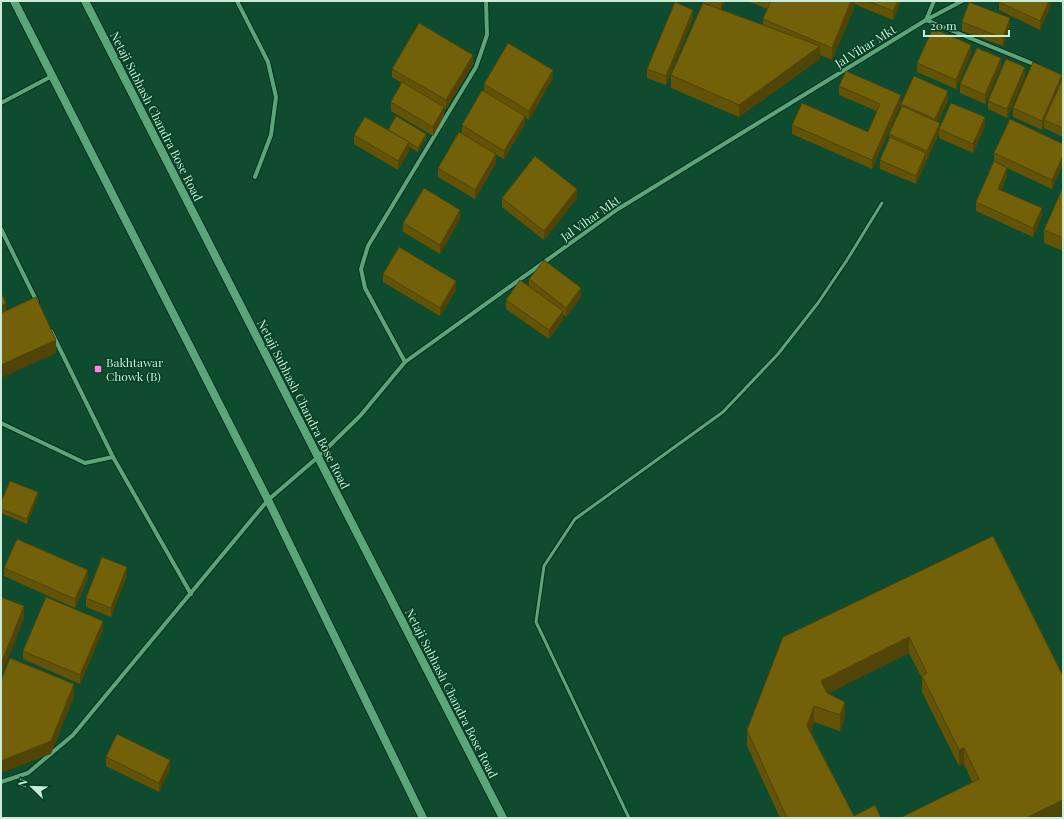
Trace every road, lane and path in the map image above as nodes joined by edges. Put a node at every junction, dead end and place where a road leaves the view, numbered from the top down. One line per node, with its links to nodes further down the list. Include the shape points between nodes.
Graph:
1 (14, 1): 9 (main road)
2 (85, 1): 19 (main road, Netaji Subhash Chandra Bose Road)
3 (237, 1): 11 (street, via 268,62 276,97 270,135)
4 (486, 1): 16 (street, via 487,35 476,67 368,246 361,269 366,288)
5 (934, 1): 7 (street)
6 (962, 1): 7 (street, Jal Vihar Mkt)
7 (926, 20): 8 (street); 16 (street, Jal Vihar Mkt, via 618,209)
8 (1041, 67)
9 (52, 76): 10 (street); 20 (main road)
10 (1, 103)
11 (255, 177)
12 (882, 203): 25 (lane, via 818,303 778,354 723,412 575,519 544,566 536,622)
13 (1, 229): 14 (street)
14 (40, 307)
15 (50, 329): 18 (street)
16 (405, 362): 19 (street, Jal Vihar Mkt, via 360,416)
17 (1, 423): 18 (street, via 85,463)
18 (113, 457): 21 (street)
19 (318, 457): 20 (street, Jal Vihar Mkt); 24 (main road, Netaji Subhash Chandra Bose Road)
20 (268, 500): 21 (street, Jal Vihar Mkt); 23 (main road)
21 (191, 594): 22 (street, Jal Vihar Mkt, via 73,735 28,773)
22 (1, 782)
23 (423, 818)
24 (503, 818)
25 (629, 818)

